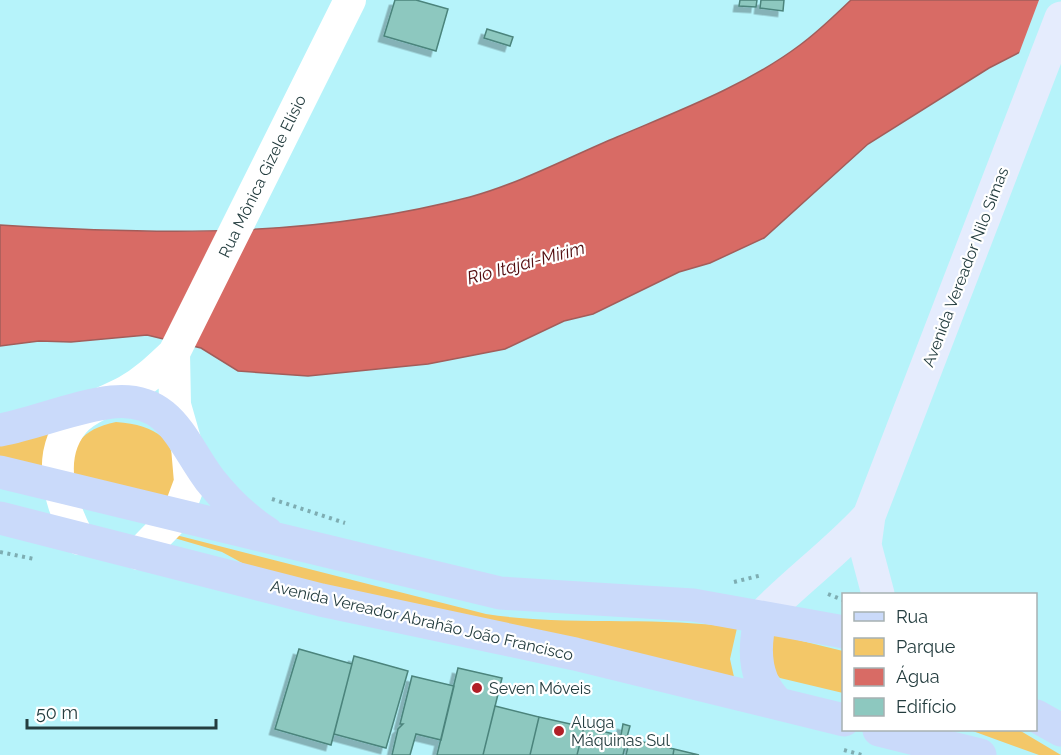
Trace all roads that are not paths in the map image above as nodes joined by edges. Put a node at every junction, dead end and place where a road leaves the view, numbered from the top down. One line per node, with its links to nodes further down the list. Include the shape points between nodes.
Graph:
1 (350, 0): 3 (street, Rua Mônica Gizele Elísio)
2 (1061, 18): 10 (main road, Avenida Vereador Nilo Simas)
3 (178, 345): 4 (street, Rua Mônica Gizele Elísio, via 143,380); 6 (street, Rua Mônica Gizele Elísio, via 173,389)
4 (100, 404): 5 (main road); 6 (main road, via 146,406); 8 (street, Rua Mônica Gizele Elísio, via 79,418 64,438 57,462)
5 (0, 430)
6 (184, 436): 9 (street, Rua Mônica Gizele Elísio, via 190,470 187,493); 13 (main road, via 223,495)
7 (0, 472): 8 (main road)
8 (59, 487): 9 (main road); 12 (street, Rua Mônica Gizele Elísio)
9 (178, 514): 13 (main road); 14 (street, Rua Mônica Gizele Elísio)
10 (869, 516): 15 (main road, Avenida Vereador Nilo Simas, via 865,545); 16 (main road, Avenida Vereador Nilo Simas)
11 (0, 518): 12 (main road, Avenida Vereador Abrahão João Francisco)
12 (79, 539): 14 (main road, Avenida Vereador Abrahão João Francisco)
13 (278, 540): 16 (main road, via 500,593 693,605)
14 (139, 554): 18 (main road, Avenida Vereador Abrahão João Francisco, via 321,600 575,654)
15 (878, 593)
16 (761, 617): 17 (main road); 18 (main road, via 757,670)
17 (842, 632)
18 (779, 704): 20 (main road, Avenida Vereador Abrahão João Francisco)
19 (1037, 717): 21 (main road)
20 (842, 720)
21 (1061, 730)
22 (887, 731): 23 (main road)
23 (980, 755)

